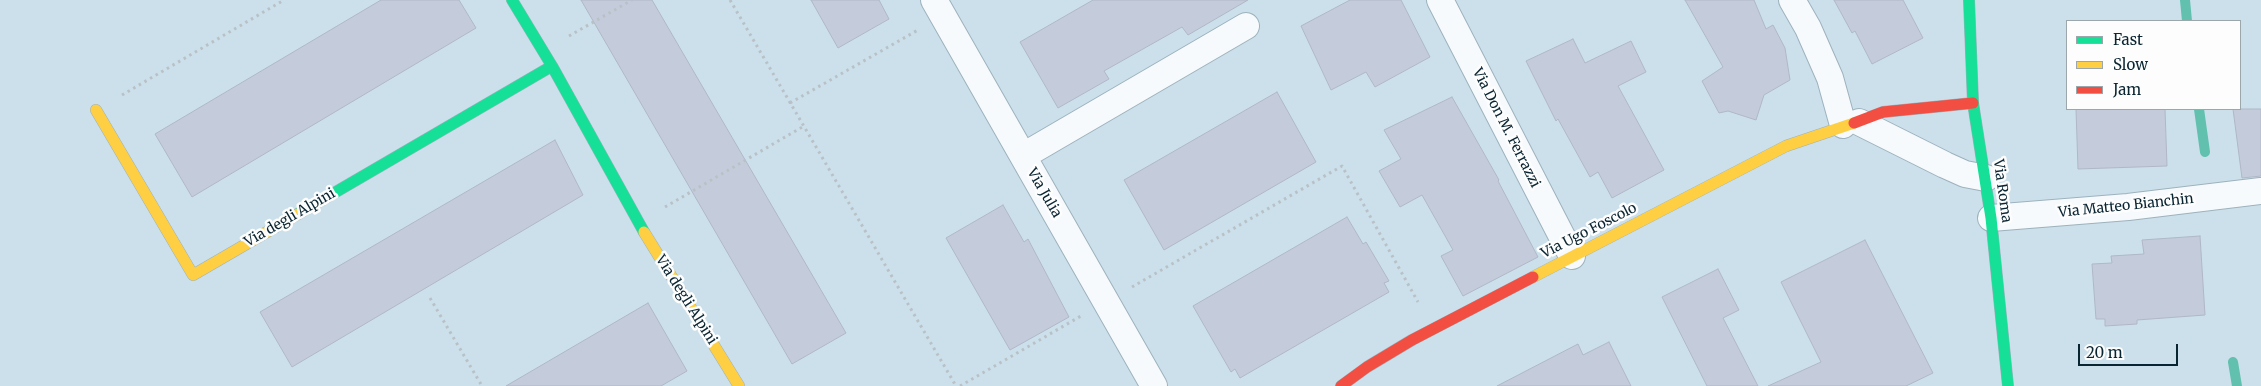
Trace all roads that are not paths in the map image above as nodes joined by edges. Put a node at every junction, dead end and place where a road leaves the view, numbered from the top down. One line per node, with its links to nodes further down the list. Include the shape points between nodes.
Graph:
1 (512, 0): 7 (street, Via degli Alpini)
2 (1440, 0): 15 (street, Via Don M. Ferrazzi)
3 (1792, 0): 10 (street)
4 (1969, 0): 8 (street, Via Roma)
5 (938, 8): 11 (street, Via Julia)
6 (1246, 26): 11 (street)
7 (552, 66): 9 (street, Via degli Alpini, via 194,275); 16 (street, Via degli Alpini)
8 (1973, 103): 10 (street, Via Ugo Foscolo, via 1883,112); 12 (street, Via Roma)
9 (96, 110)
10 (1851, 124): 12 (street, via 1965,174); 15 (street, Via Ugo Foscolo, via 1786,146)
11 (1023, 156): 17 (street, Via Julia)
12 (1986, 178): 14 (street, Via Roma)
13 (2261, 191): 14 (street, Via Matteo Bianchin, via 2128,207)
14 (1991, 218): 19 (street, Via Roma)
15 (1572, 256): 18 (street, Via Ugo Foscolo, via 1367,366)
16 (730, 383)
17 (1154, 386)
18 (1342, 386)
19 (2008, 386)

